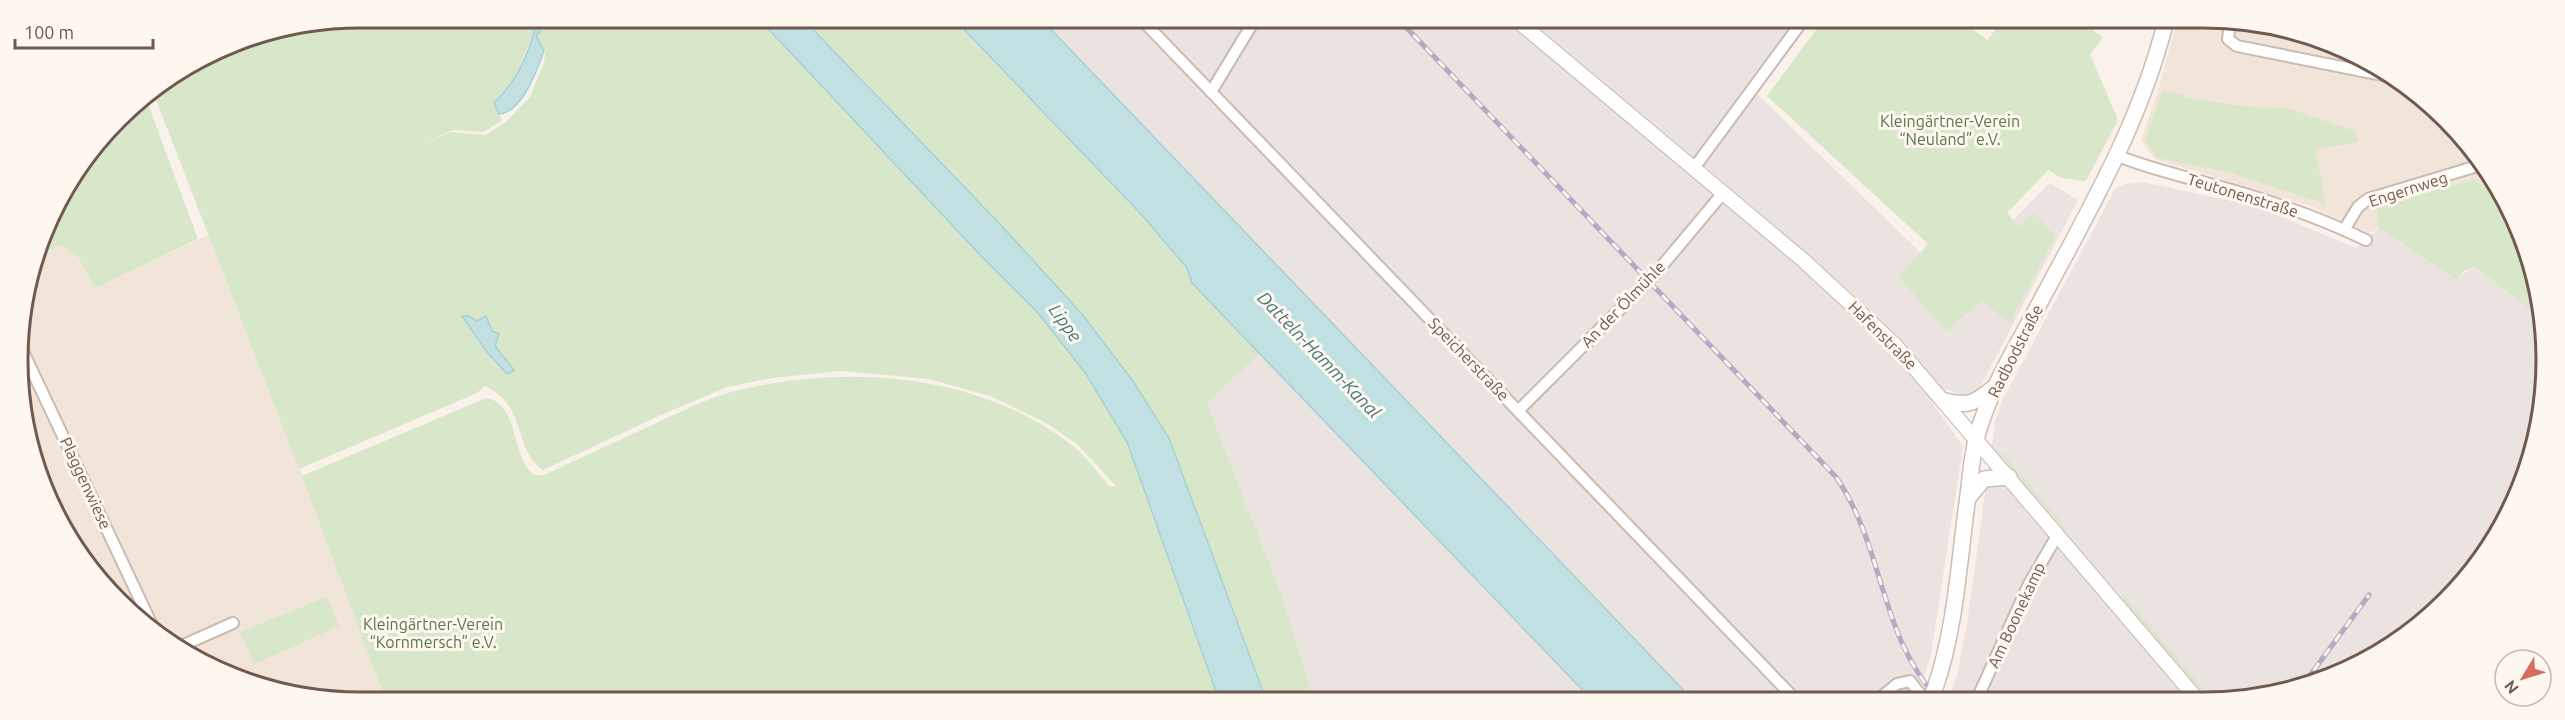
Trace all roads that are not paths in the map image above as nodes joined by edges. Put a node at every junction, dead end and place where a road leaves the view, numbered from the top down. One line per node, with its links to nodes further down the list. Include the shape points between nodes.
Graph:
1 (1150, 28): 8 (street, Speicherstraße)
2 (1250, 28): 8 (street)
3 (1526, 28): 10 (street, Hafenstraße)
4 (1797, 28): 10 (street)
5 (2164, 28): 9 (main road, Radbodstraße)
6 (2229, 29): 7 (street, via 2228,39 2237,46)
7 (2370, 73)
8 (1212, 92): 18 (street, Speicherstraße)
9 (2118, 156): 13 (street, Teutonenstraße, via 2275,204); 16 (main road, Radbodstraße)
10 (1694, 168): 12 (street, Hafenstraße)
11 (2475, 168): 13 (street, Engernweg, via 2368,200 2358,207)
12 (1723, 193): 17 (street, Hafenstraße, via 1863,312); 18 (street, An der Ölmühle, via 1656,273)
13 (2344, 230): 14 (street, Teutonenstraße)
14 (2366, 240)
15 (28, 362): 23 (street, Plaggenwiese)
16 (1996, 386): 17 (main road, via 1974,404); 19 (main road, Radbodstraße)
17 (1945, 401): 19 (street, Hafenstraße)
18 (1518, 411): 26 (street, Speicherstraße)
19 (1976, 437): 20 (street, Hafenstraße); 21 (main road, Radbodstraße)
20 (2009, 477): 21 (main road, via 1984,479); 22 (street, Hafenstraße)
21 (1967, 501): 29 (main road, Radbodstraße, via 1951,619 1942,667)
22 (2058, 534): 30 (street, Am Boonekamp, via 2029,584); 31 (street, Hafenstraße)
23 (147, 614)
24 (233, 623): 25 (street)
25 (188, 643)
26 (1788, 692)
27 (1888, 692): 28 (street, via 1910,681)
28 (1926, 692)
29 (1931, 692)
30 (1980, 692)
31 (2191, 692)

